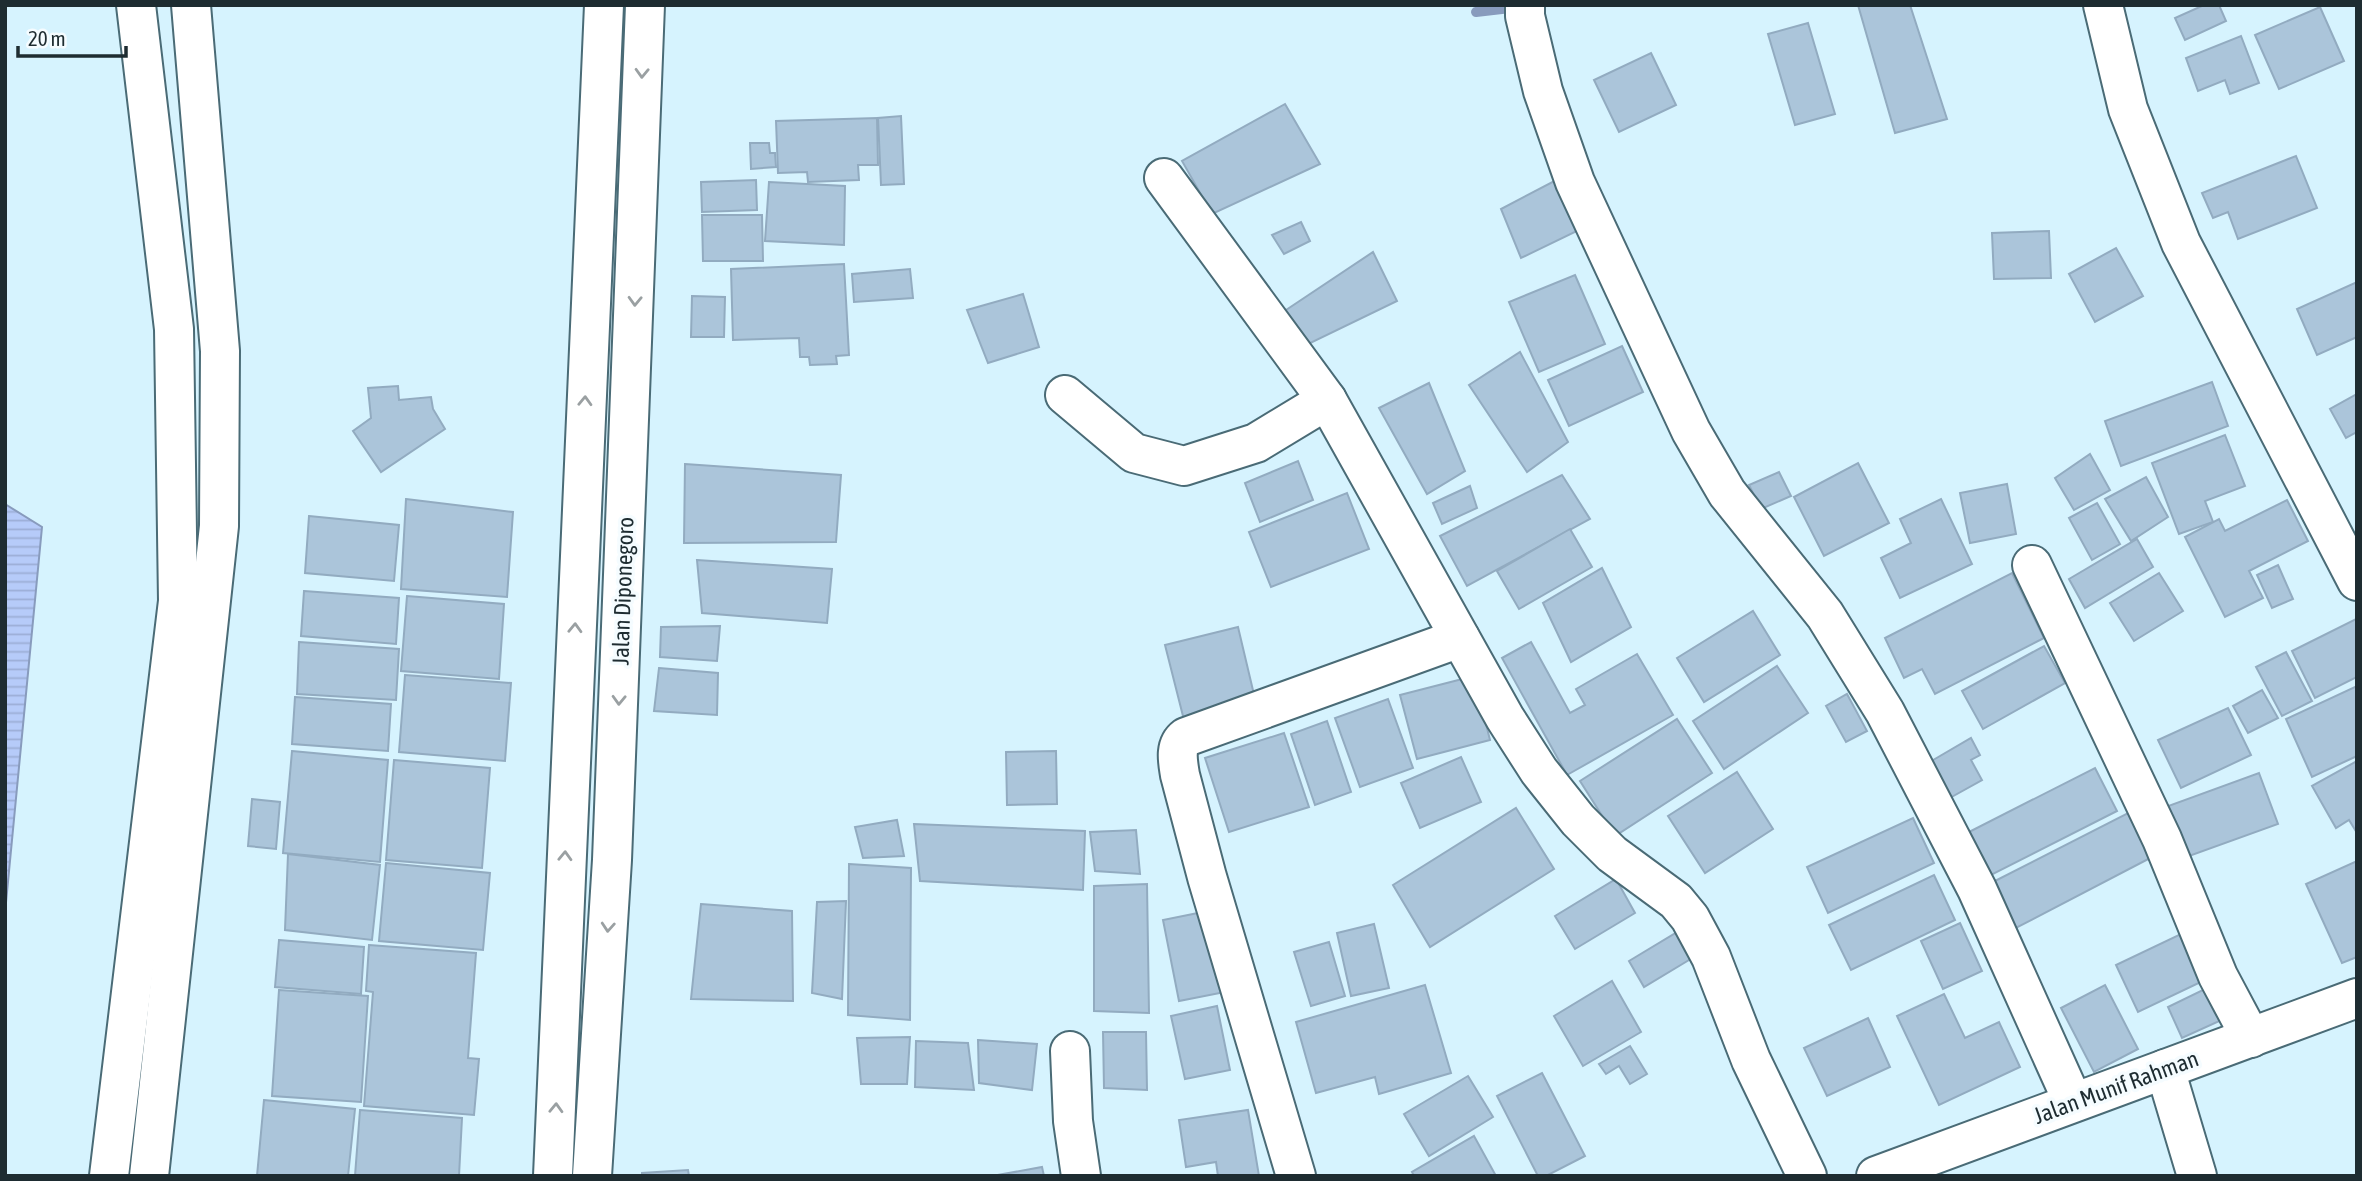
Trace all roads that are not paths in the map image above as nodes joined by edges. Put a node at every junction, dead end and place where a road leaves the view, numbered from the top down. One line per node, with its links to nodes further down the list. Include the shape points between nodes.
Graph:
1 (136, 5): 18 (main road, via 174,329 178,601)
2 (191, 5): 19 (main road, via 220,351 219,526)
3 (604, 5): 20 (main road, Jalan Diponegoro, one-way to 3)
4 (645, 5): 21 (main road, Jalan Diponegoro, one-way to 21, via 612,860)
5 (2103, 5): 11 (main road, via 2128,110 2181,243)
6 (1525, 10): 17 (main road, via 1543,91 1575,182 1691,431 1727,493 1825,615 1885,712 1977,889)
7 (1164, 178): 9 (main road)
8 (1065, 395): 9 (main road, via 1134,453 1184,466 1256,443)
9 (1327, 400): 12 (main road)
10 (2032, 565): 14 (main road, via 2162,838 2218,976)
11 (2357, 581)
12 (1460, 638): 23 (main road, via 1186,737 1179,746 1180,775 1207,877); 24 (main road, via 1539,771 1578,820 1612,854 1676,901 1690,918 1712,957 1751,1060)
13 (2357, 998): 14 (main road, Jalan Munif Rahman)
14 (2251, 1038): 16 (main road, Jalan Munif Rahman)
15 (1070, 1051): 22 (main road)
16 (2165, 1069): 17 (main road, Jalan Munif Rahman); 26 (main road)
17 (2073, 1102): 25 (main road, Jalan Munif Rahman)
18 (109, 1176)
19 (149, 1176)
20 (553, 1176)
21 (592, 1176)
22 (1081, 1176)
23 (1296, 1176)
24 (1807, 1176)
25 (1876, 1176)
26 (2197, 1176)

